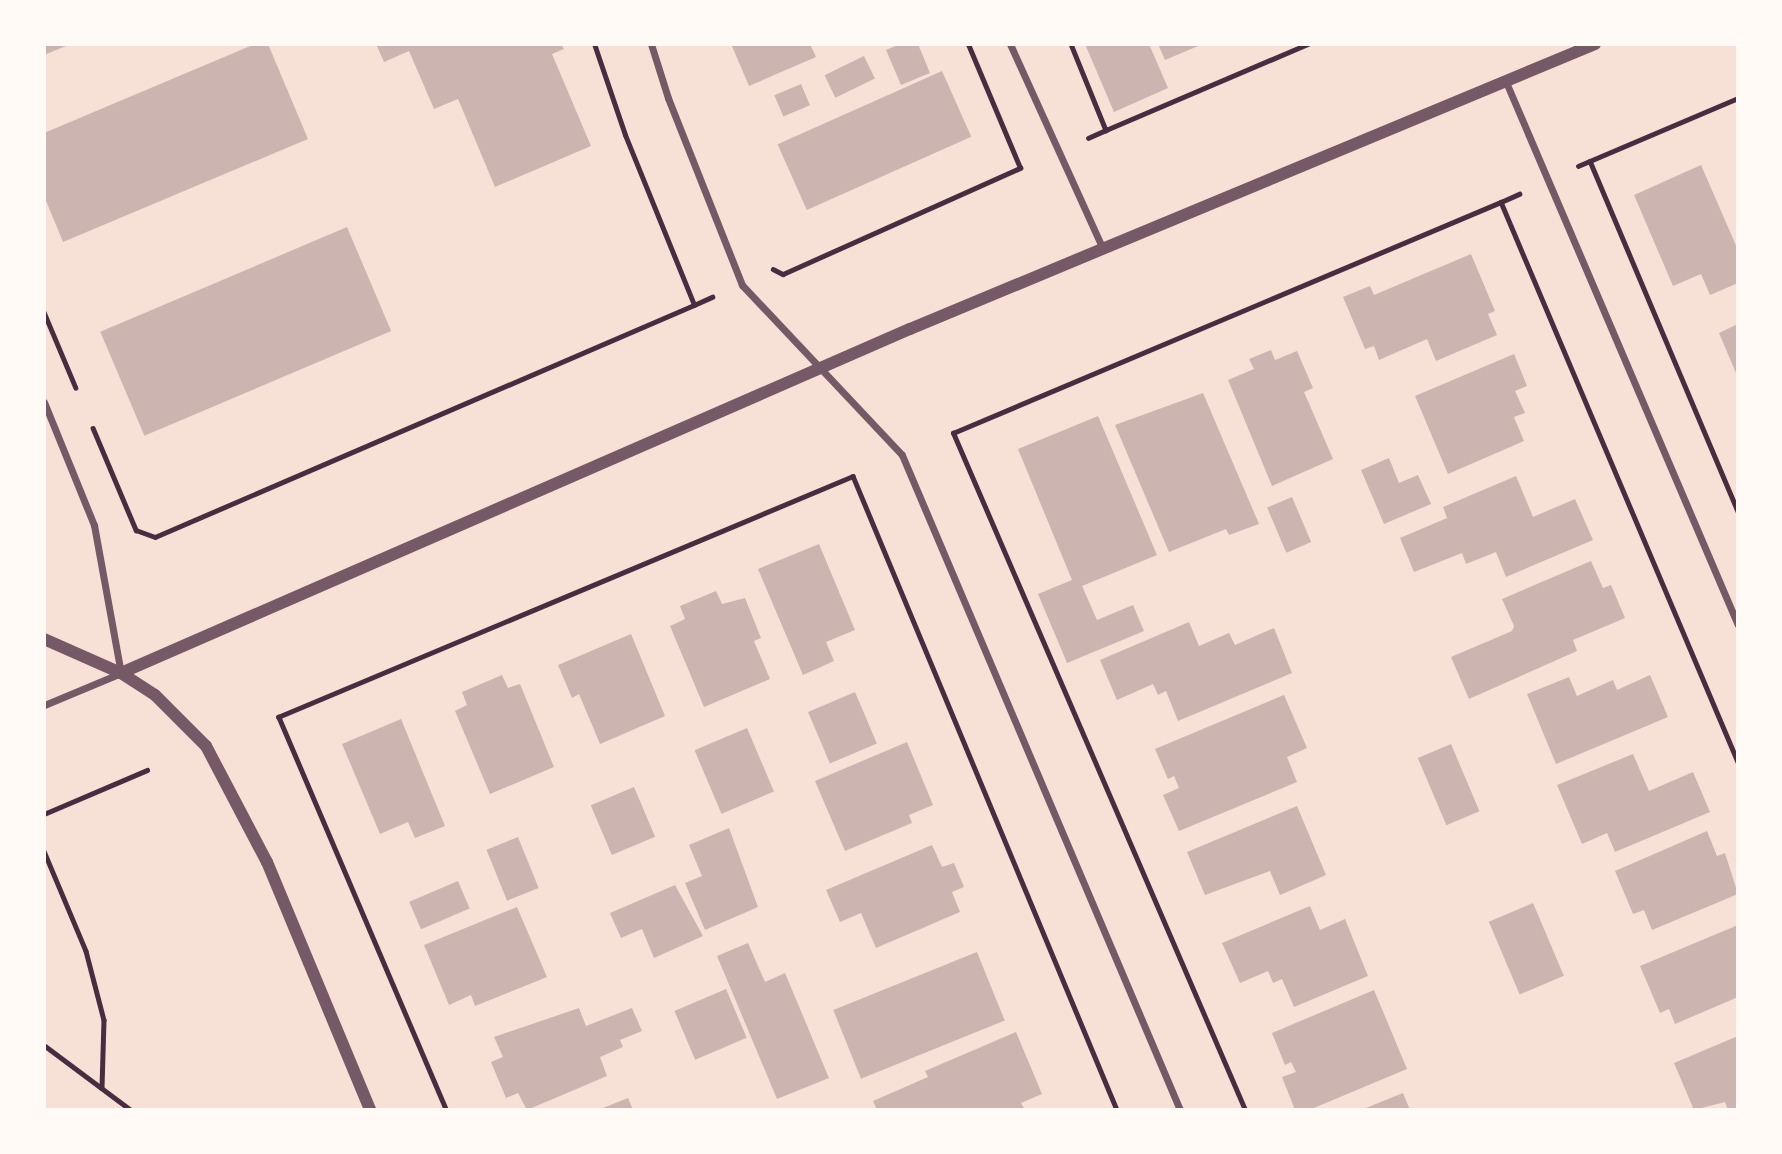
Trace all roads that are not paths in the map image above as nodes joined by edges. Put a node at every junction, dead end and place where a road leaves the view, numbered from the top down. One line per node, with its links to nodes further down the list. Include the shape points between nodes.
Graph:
1 (651, 44): 6 (street, via 742,285)
2 (1010, 44): 5 (street)
3 (1595, 44): 4 (street)
4 (1506, 82): 5 (street); 8 (street)
5 (1102, 247): 6 (street)
6 (820, 369): 10 (street); 13 (street, via 902,455)
7 (44, 402): 10 (street, via 94,525)
8 (1738, 625)
9 (44, 639): 10 (street)
10 (121, 673): 11 (street); 12 (street, via 155,695 206,746 267,862)
11 (44, 705)
12 (370, 1110)
13 (1180, 1110)

